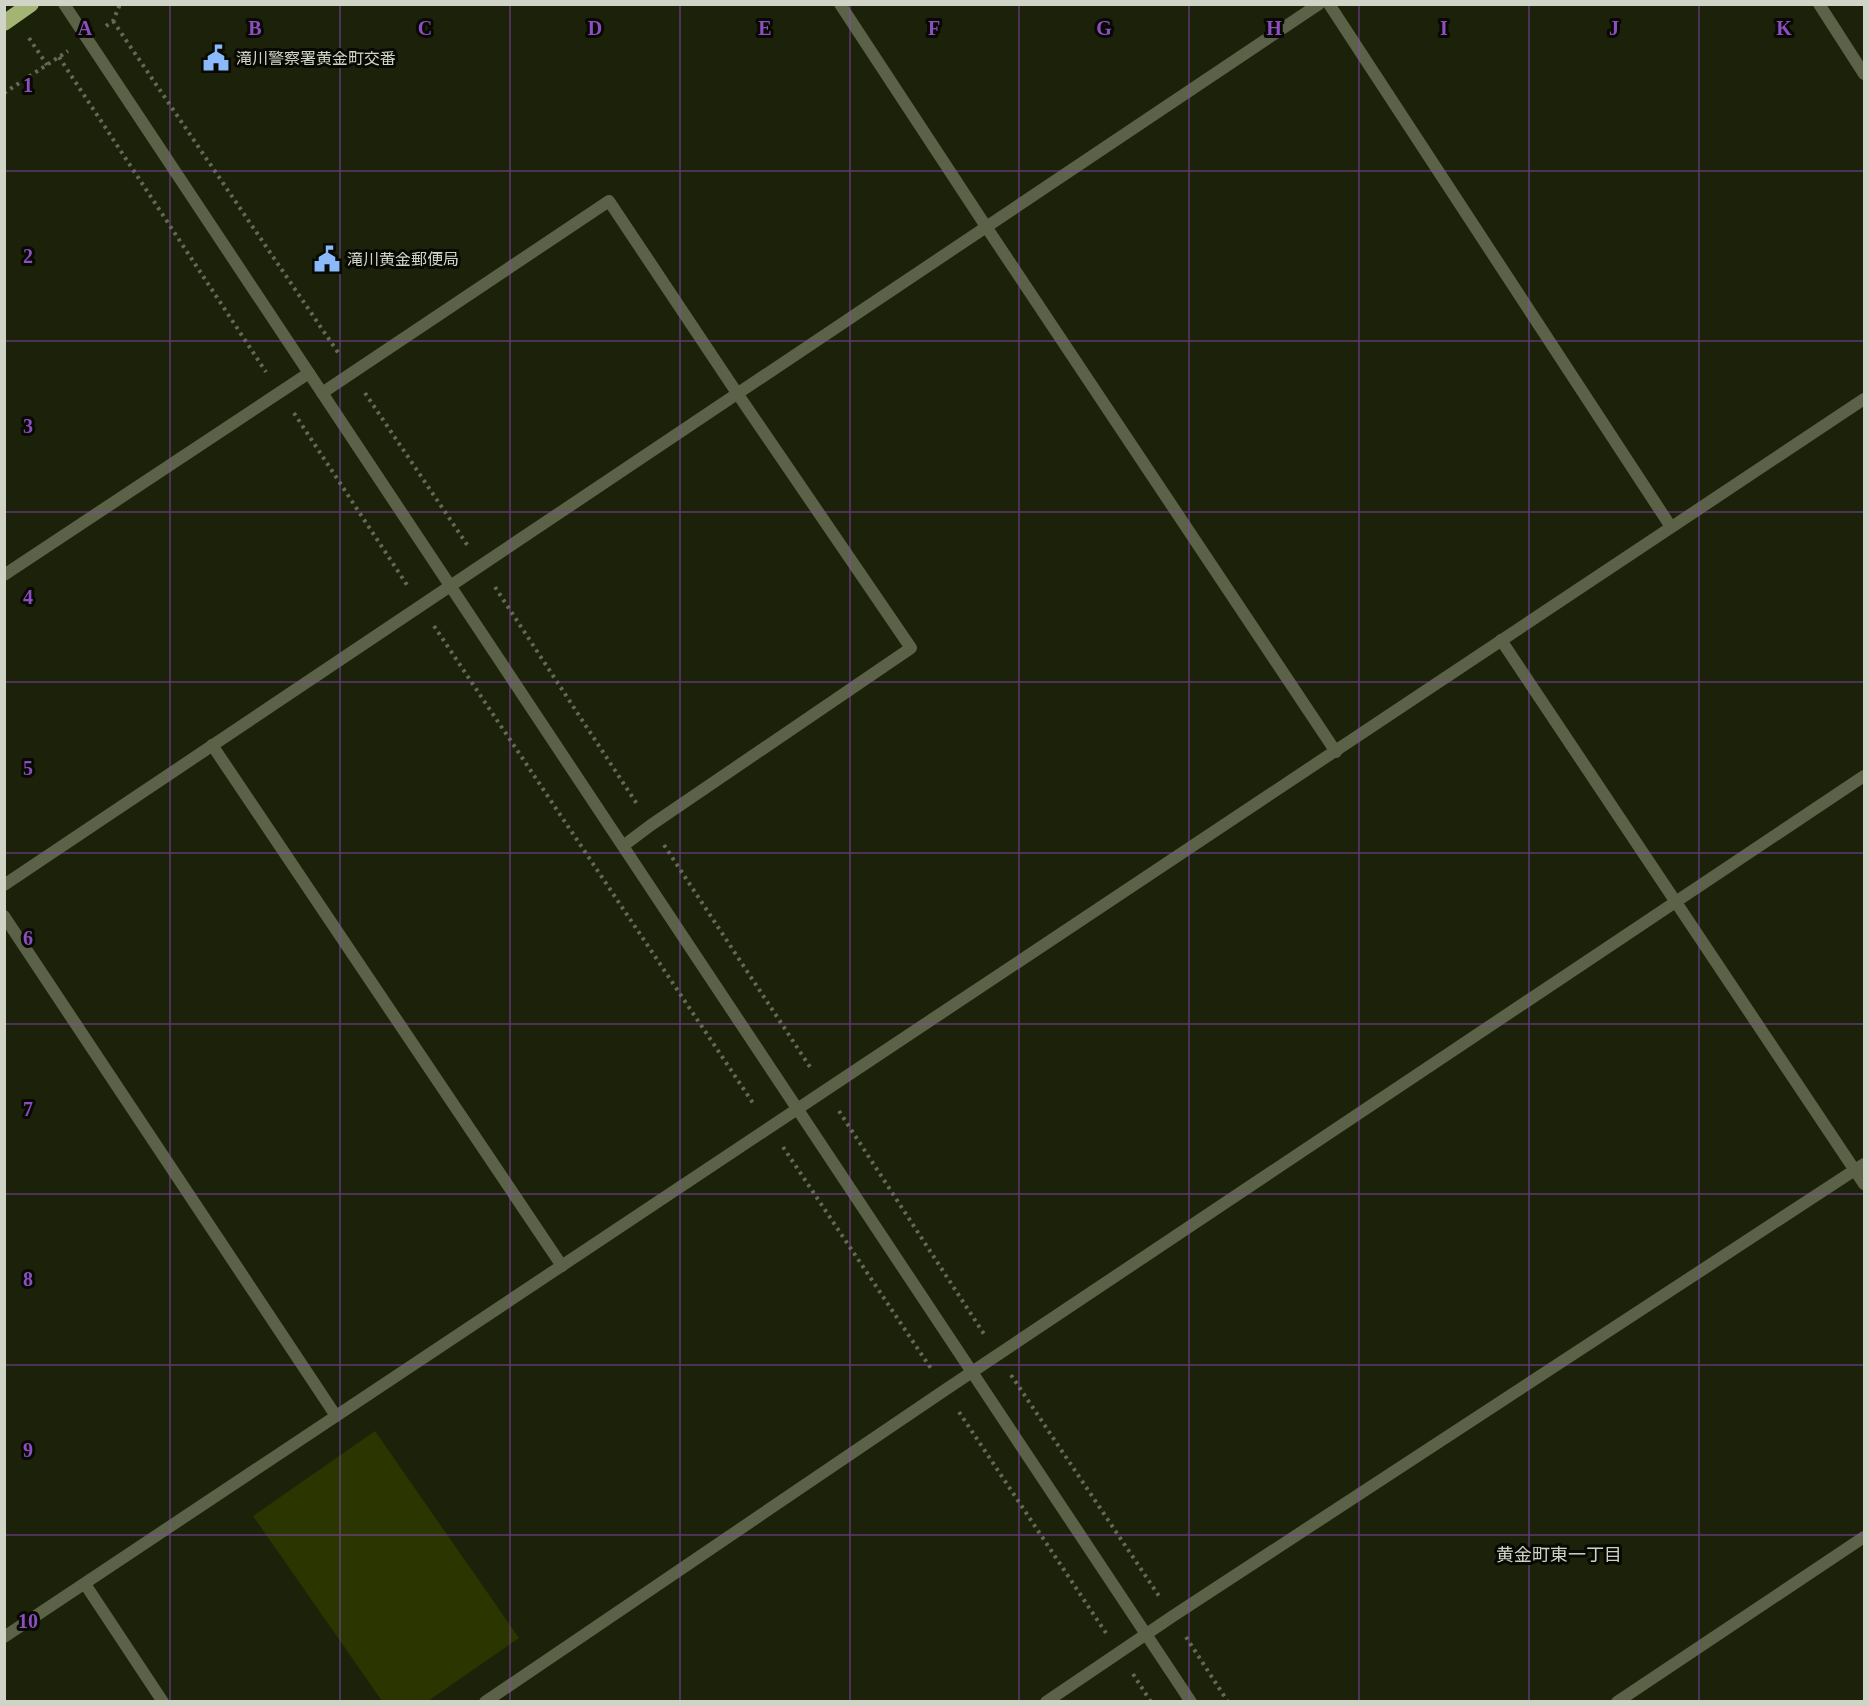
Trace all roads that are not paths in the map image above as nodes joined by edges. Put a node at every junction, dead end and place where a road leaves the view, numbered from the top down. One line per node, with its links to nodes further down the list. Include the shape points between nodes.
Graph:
1 (32, 4): 7 (highway)
2 (64, 4): 10 (street)
3 (840, 4): 9 (street)
4 (1319, 4): 9 (street)
5 (1329, 4): 14 (street)
6 (1819, 4): 8 (street)
7 (4, 23)
8 (1864, 74)
9 (987, 228): 12 (street); 19 (street)
10 (309, 373): 11 (street); 15 (street)
11 (321, 393): 12 (street, via 609,201); 16 (street)
12 (737, 393): 16 (street); 21 (street, via 911,648)
13 (1864, 399): 14 (street)
14 (1671, 527): 17 (street)
15 (4, 575)
16 (450, 586): 18 (street); 21 (street)
17 (1501, 640): 19 (street); 23 (street)
18 (212, 745): 22 (street); 28 (street)
19 (1336, 752): 25 (street)
20 (1864, 776): 23 (street)
21 (623, 846): 25 (street)
22 (4, 885)
23 (1675, 901): 26 (street); 29 (street)
24 (4, 916): 30 (street)
25 (798, 1109): 28 (street); 29 (street)
26 (1860, 1167): 27 (street); 33 (street)
27 (1864, 1184)
28 (562, 1266): 30 (street)
29 (972, 1373): 33 (street); 36 (street)
30 (336, 1416): 32 (street)
31 (1864, 1537): 39 (street)
32 (85, 1584): 34 (street); 35 (street)
33 (1146, 1634): 37 (street); 38 (street)
34 (4, 1637)
35 (163, 1701)
36 (485, 1701)
37 (1046, 1701)
38 (1191, 1701)
39 (1617, 1701)

